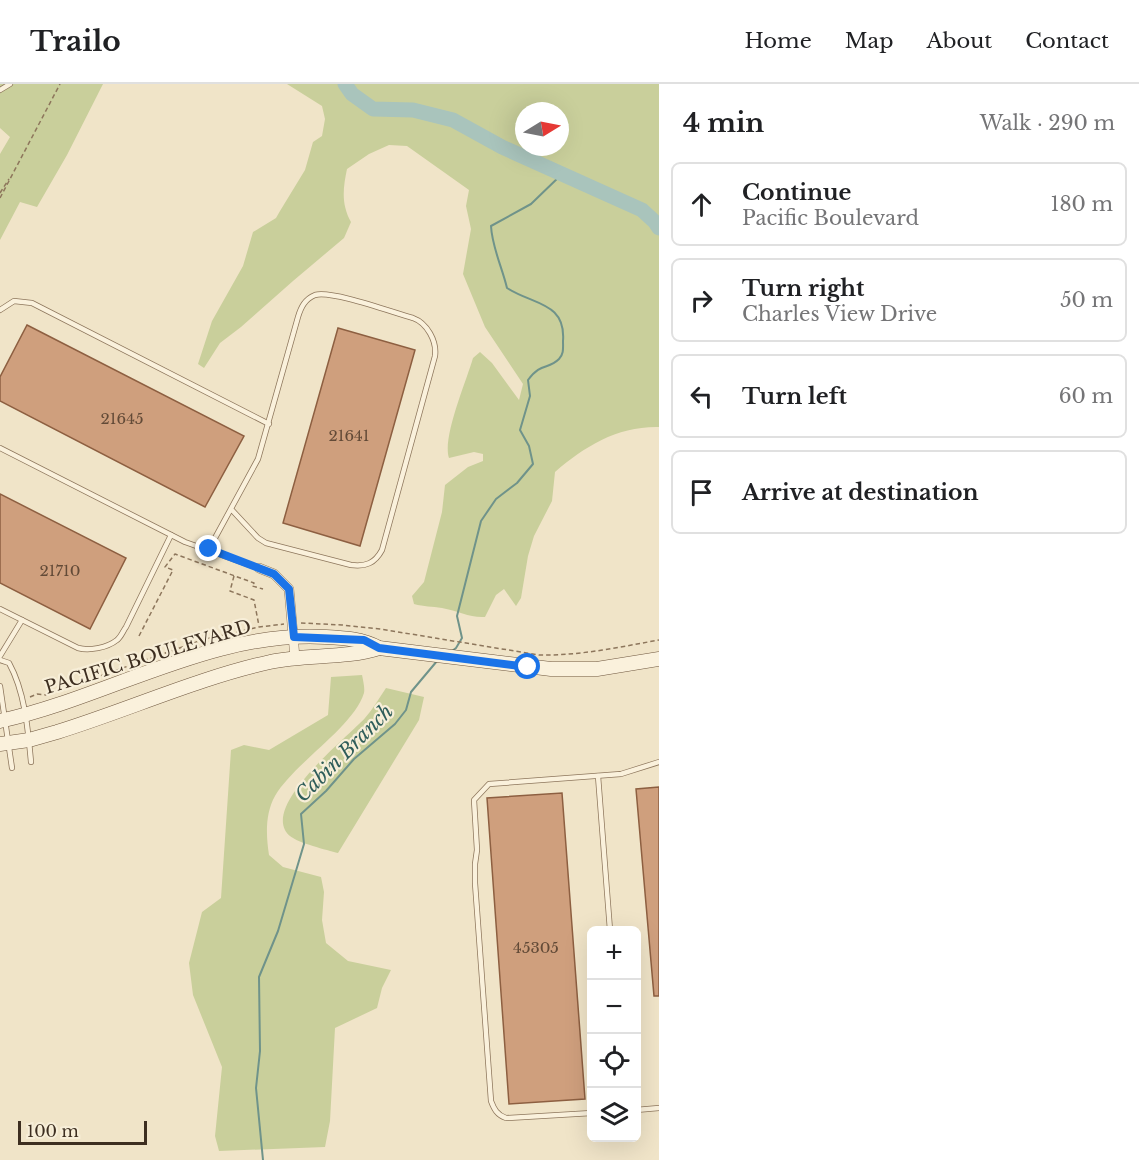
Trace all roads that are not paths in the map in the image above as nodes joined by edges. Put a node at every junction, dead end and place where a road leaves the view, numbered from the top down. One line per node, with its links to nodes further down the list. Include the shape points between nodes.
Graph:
1 (10, 84): 2 (lane)
2 (0, 90)
3 (0, 310): 4 (lane, via 14,301 32,303)
4 (269, 424): 6 (lane, via 258,459); 6 (lane, via 301,310 314,296 330,295 413,318 428,331 435,356 382,550 374,561 351,565 266,543)
5 (0, 448): 7 (lane)
6 (231, 510): 8 (lane)
7 (171, 535): 8 (lane); 11 (lane, via 117,640 85,650)
8 (209, 549): 9 (lane)
9 (259, 568): 12 (street, via 274,574 289,589)
10 (0, 609): 11 (lane)
11 (22, 620): 15 (lane)
12 (294, 637): 13 (main road, PACIFIC BOULEVARD, via 364,640); 14 (street); 18 (main road, PACIFIC BOULEVARD, via 226,648)
13 (379, 648): 14 (main road, PACIFIC BOULEVARD); 16 (main road, PACIFIC BOULEVARD, via 528,667 597,669)
14 (296, 658): 20 (main road, PACIFIC BOULEVARD, via 240,669)
15 (0, 659): 18 (lane, via 12,667)
16 (659, 659)
17 (0, 686): 19 (lane)
18 (25, 714): 19 (main road, PACIFIC BOULEVARD); 20 (lane)
19 (3, 720): 21 (lane)
20 (29, 740): 21 (main road, PACIFIC BOULEVARD); 22 (lane)
21 (4, 743): 24 (lane)
22 (31, 762)
23 (659, 762): 25 (lane, via 621,774)
24 (12, 768)
25 (598, 776): 26 (lane); 29 (lane, via 489,784 474,800 474,864 491,1101 500,1116 506,1118)
26 (610, 926)
27 (659, 1108): 28 (lane)
28 (641, 1110)
29 (587, 1113)

